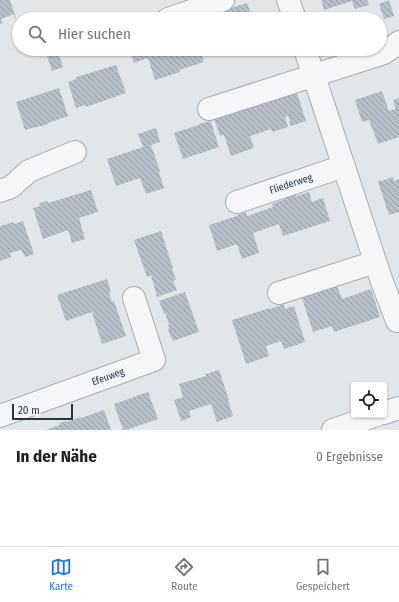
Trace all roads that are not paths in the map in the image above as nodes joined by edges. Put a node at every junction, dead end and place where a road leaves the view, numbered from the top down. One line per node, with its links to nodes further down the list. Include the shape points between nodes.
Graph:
1 (223, 0): 3 (street)
2 (288, 0): 4 (street)
3 (188, 12)
4 (292, 12)
5 (399, 42): 6 (street)
6 (387, 51)
7 (307, 56): 9 (street)
8 (374, 56): 9 (street)
9 (314, 75): 10 (street); 12 (street)
10 (209, 109)
11 (75, 152): 13 (street, via 29,171 11,187)
12 (344, 166): 14 (street, Fliederweg); 15 (street)
13 (0, 190)
14 (237, 202)
15 (385, 271): 16 (street); 18 (street)
16 (279, 294)
17 (134, 298): 21 (street, Efeuweg, via 154,360)
18 (397, 321)
19 (399, 408): 20 (street)
20 (387, 412)
21 (0, 415): 23 (street, Efeuweg)
22 (368, 418): 24 (street)
23 (5, 430)
24 (333, 430)

